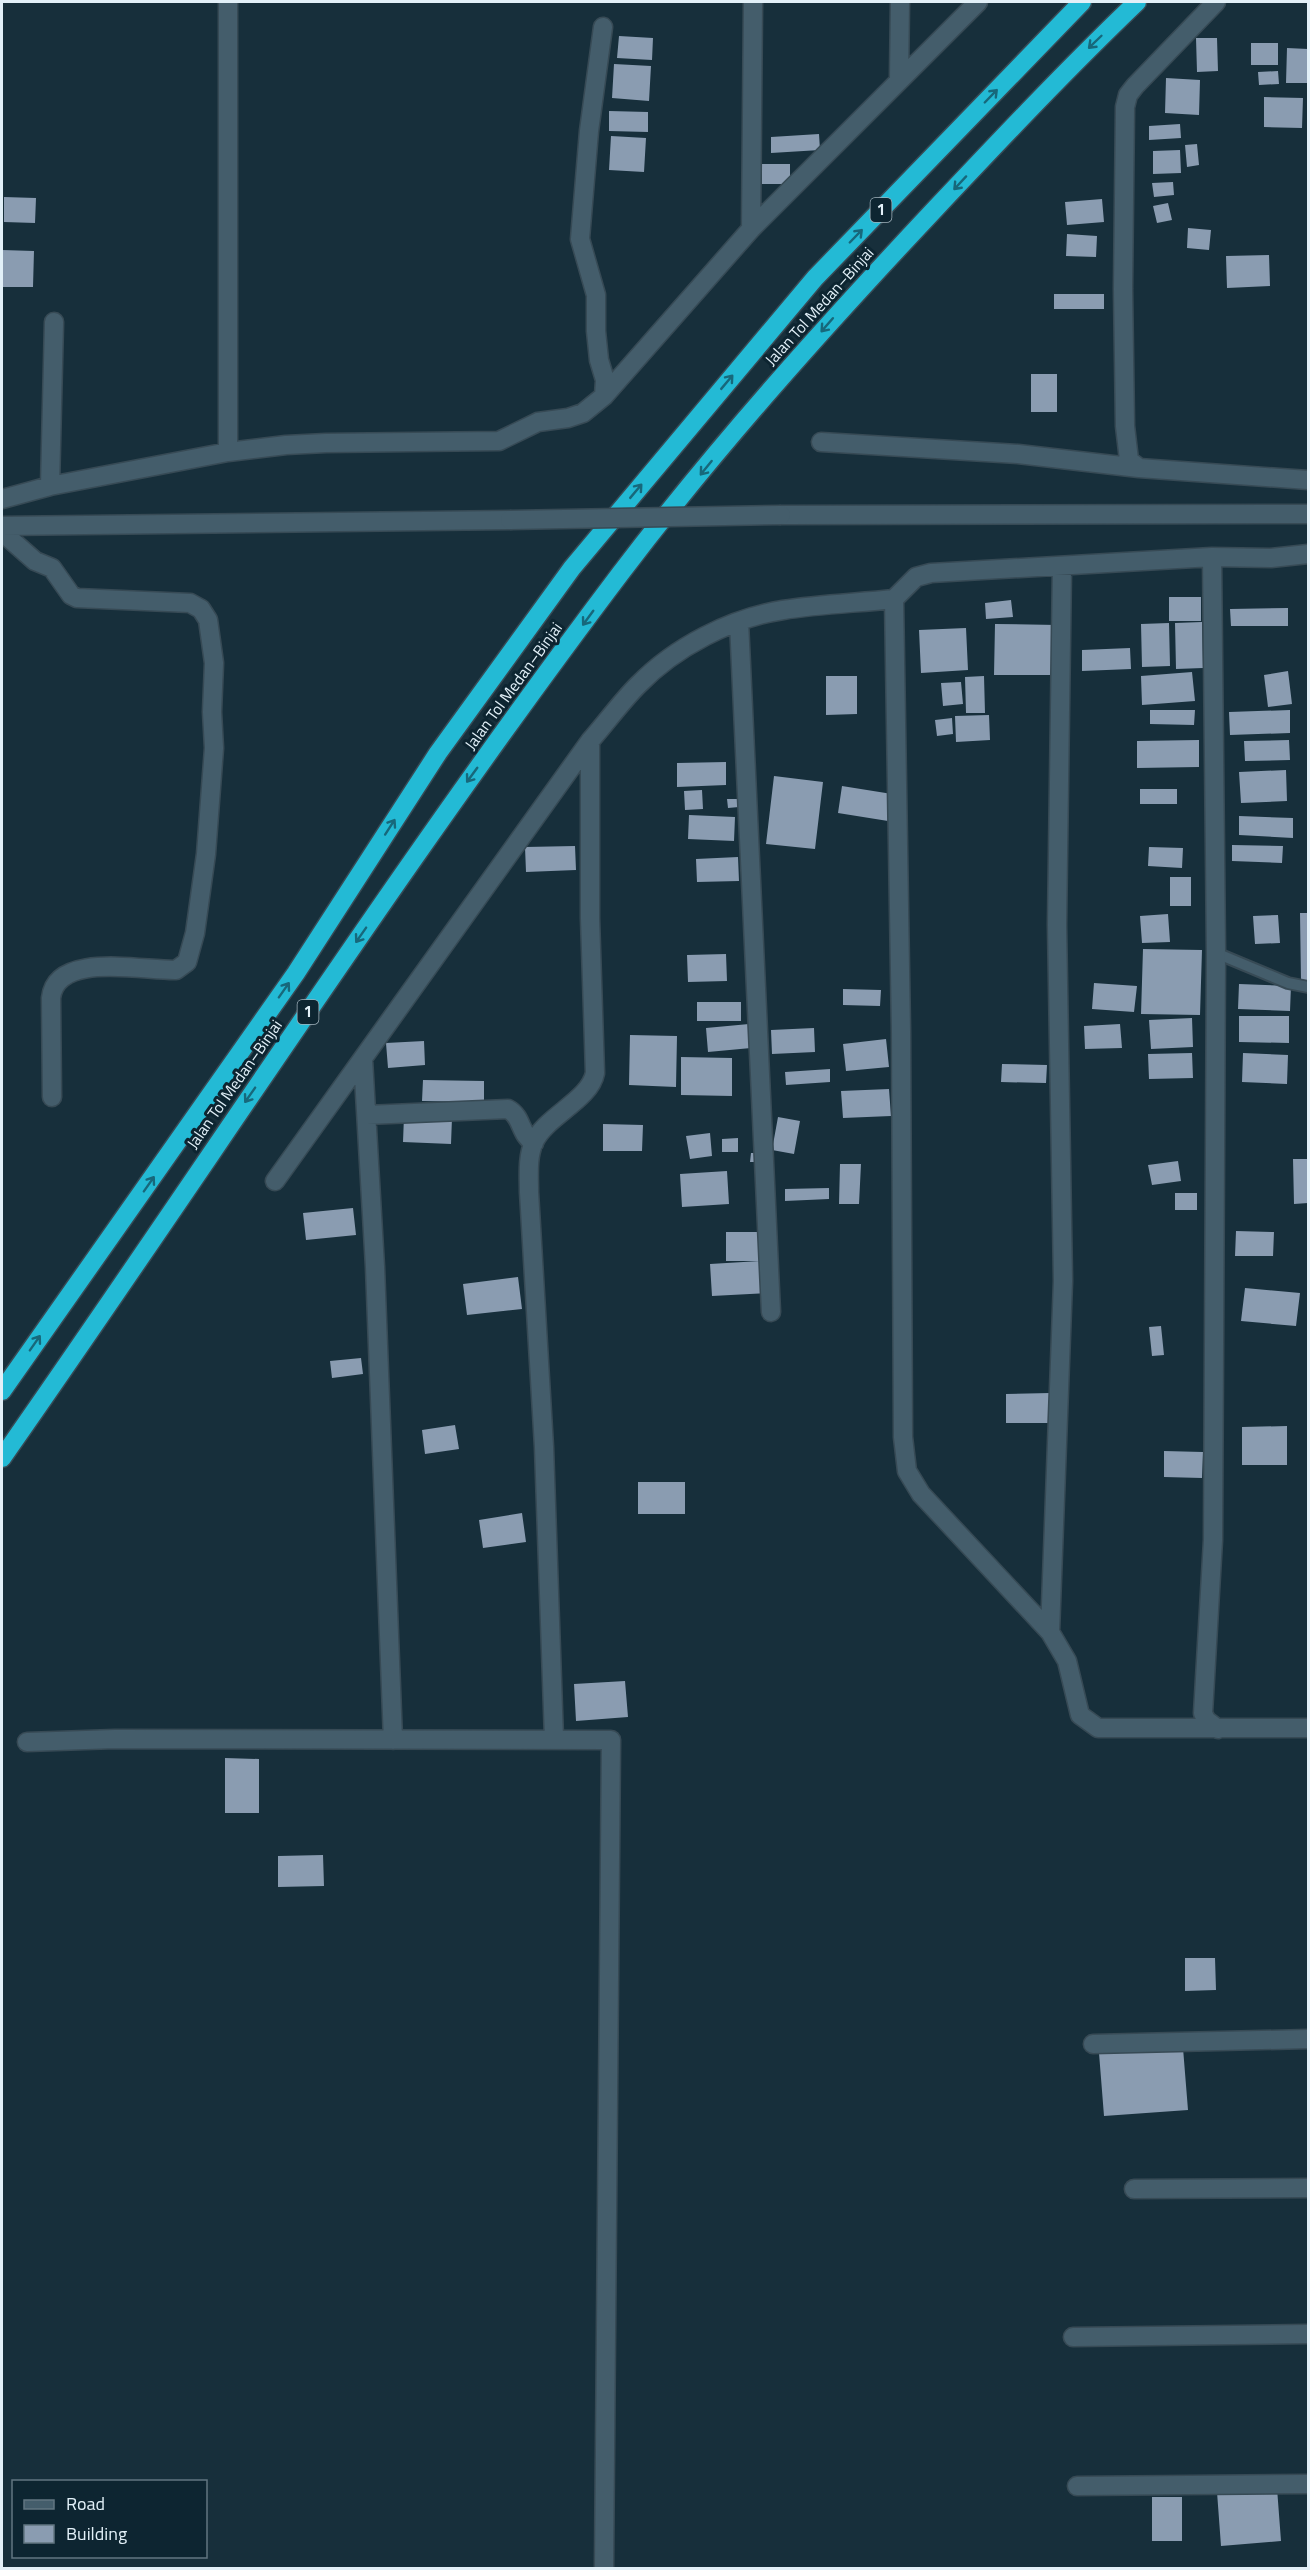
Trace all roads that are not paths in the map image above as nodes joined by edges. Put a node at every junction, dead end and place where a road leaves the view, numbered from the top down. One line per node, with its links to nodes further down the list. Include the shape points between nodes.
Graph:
1 (228, 2): 14 (street)
2 (753, 2): 10 (street)
3 (900, 2): 9 (street)
4 (978, 2): 9 (street)
5 (1082, 2): 36 (highway, Jalan Tol Medan–Binjai / 1, one-way to 5, via 289,983 438,753 572,568 815,278)
6 (1137, 2): 37 (highway, Jalan Tol Medan–Binjai / 1, one-way to 37, via 842,308 622,570 469,779)
7 (1216, 2): 15 (street, via 1135,86 1125,107 1125,426 1129,460)
8 (603, 27): 12 (street, via 580,239 596,295)
9 (899, 78): 10 (street)
10 (751, 229): 12 (street)
11 (54, 322): 17 (street)
12 (604, 396): 14 (street, via 583,413 538,422 499,441 326,442)
13 (821, 442): 15 (street, via 1018,454)
14 (228, 452): 17 (street)
15 (1139, 468): 16 (street)
16 (1308, 480)
17 (50, 486): 18 (street)
18 (2, 499)
19 (1308, 513): 20 (street, bridge, via 781,515)
20 (2, 526)
21 (2, 532): 31 (street, via 35,561 52,568 77,598 190,603 201,609 208,620 214,663 214,748 206,854 192,951 185,966 176,970 80,968 58,979 51,998)
22 (1308, 554): 23 (street)
23 (1212, 558): 24 (street); 28 (street)
24 (1062, 567): 25 (street, via 923,574); 38 (street, via 1057,925 1063,1281)
25 (894, 599): 26 (street, via 782,610); 38 (street, via 903,1437 907,1471 921,1494)
26 (739, 622): 27 (street, via 664,662 638,685); 35 (street)
27 (590, 741): 30 (street); 33 (street, via 595,1073 591,1083 542,1130)
28 (1216, 953): 29 (lane, via 1288,983); 40 (street, via 1213,1540 1203,1713)
29 (1308, 987)
30 (363, 1059): 32 (street); 34 (street)
31 (52, 1097)
32 (367, 1115): 33 (street, via 508,1109 518,1118 523,1135); 42 (street)
33 (534, 1143): 41 (street, via 529,1192 544,1447)
34 (275, 1181)
35 (771, 1312)
36 (2, 1391)
37 (2, 1458)
38 (1050, 1632): 40 (street, via 1067,1661 1080,1715 1098,1728)
39 (1308, 1728): 40 (street)
40 (1218, 1729)
41 (554, 1738): 42 (street); 52 (street, via 611,1740)
42 (393, 1740): 43 (street)
43 (27, 1742)
44 (1308, 2039): 45 (street)
45 (1093, 2044)
46 (1308, 2188): 47 (street)
47 (1134, 2189)
48 (1308, 2334): 49 (street)
49 (1074, 2337)
50 (1308, 2484): 51 (street)
51 (1077, 2486)
52 (604, 2568)

